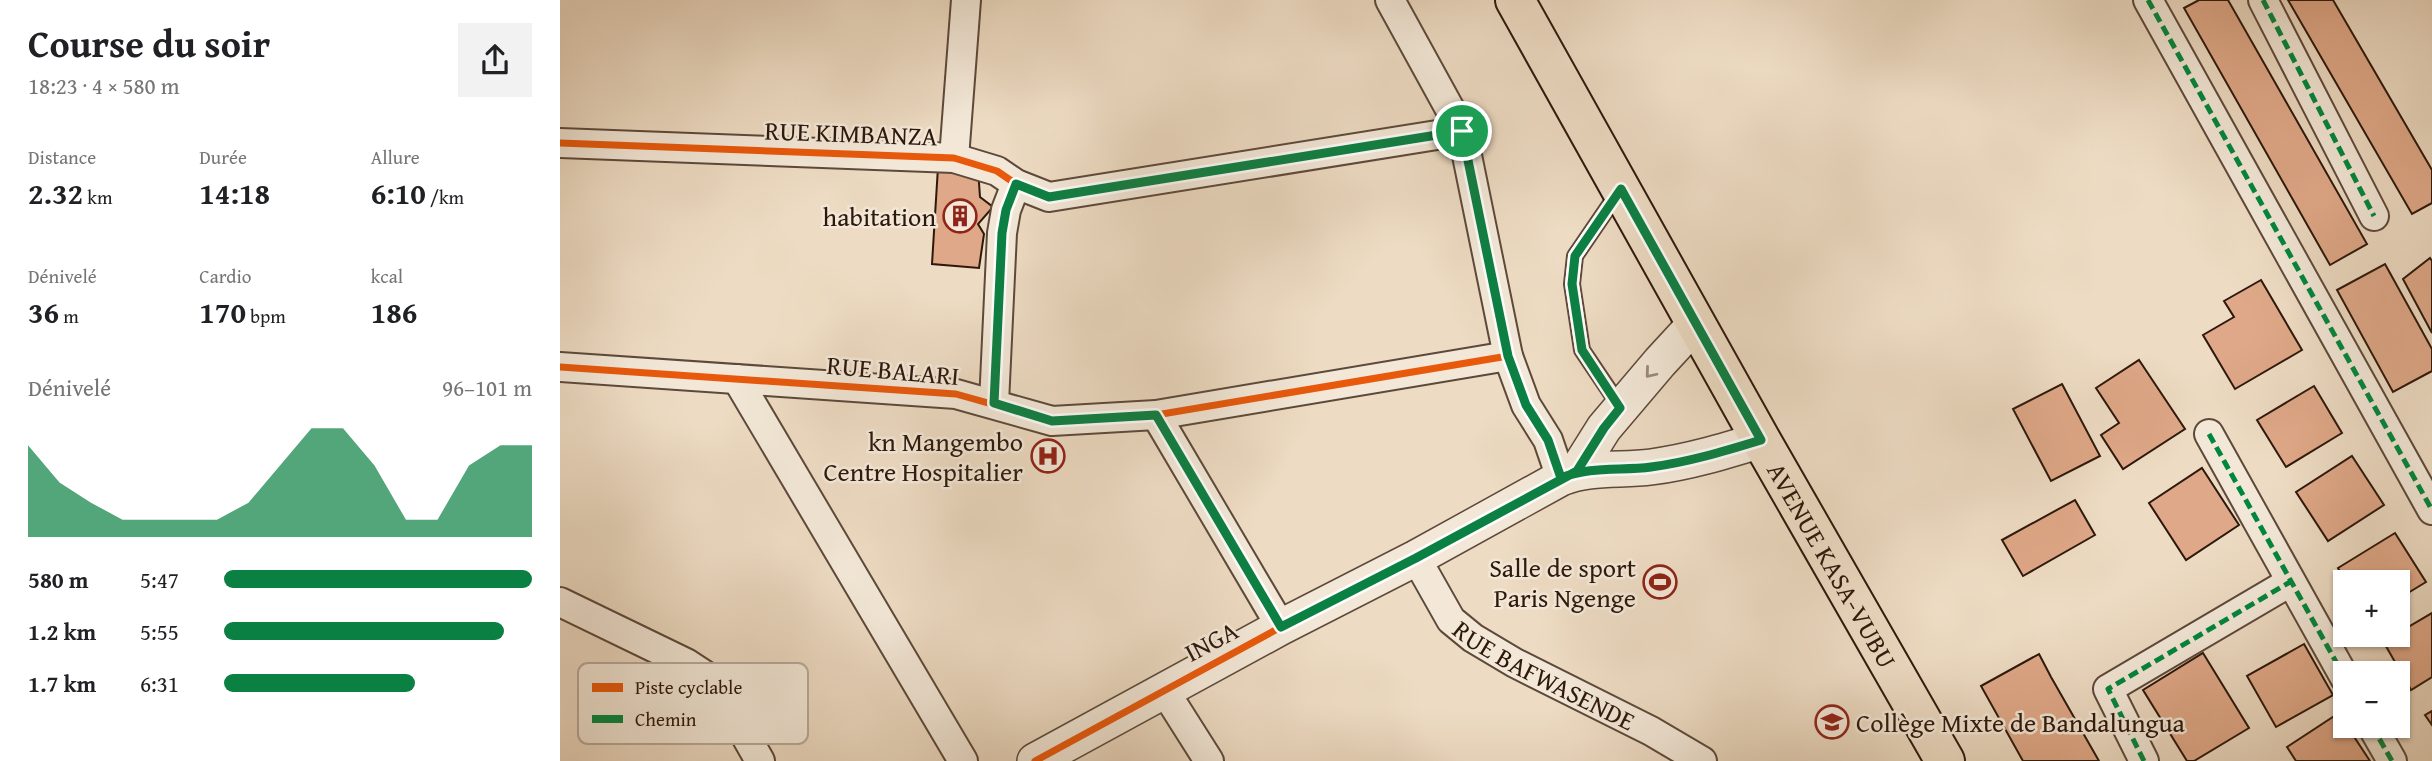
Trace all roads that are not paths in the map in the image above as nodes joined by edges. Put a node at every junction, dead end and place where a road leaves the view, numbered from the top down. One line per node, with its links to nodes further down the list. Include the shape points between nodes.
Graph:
1 (966, 0): 8 (street)
2 (1390, 0): 6 (street)
3 (1515, 0): 10 (main road, AVENUE KASA-VUBU)
4 (2148, 0): 22 (street)
5 (2263, 0): 11 (street)
6 (1462, 131): 9 (street, RUE KIMBANZA, via 1049,197); 13 (street)
7 (560, 143): 8 (street, RUE KIMBANZA)
8 (954, 158): 9 (street, RUE KIMBANZA, via 997,171)
9 (1016, 184): 16 (street, via 1002,233)
10 (1621, 189): 12 (main road, AVENUE KASA-VUBU); 17 (lane, via 1575,256 1572,284 1582,350)
11 (2374, 216)
12 (1696, 323): 17 (street, INGA, one-way to 17); 20 (main road, AVENUE KASA-VUBU)
13 (1508, 356): 18 (street, RUE BALARI); 21 (street, via 1526,405)
14 (560, 367): 15 (street, RUE BALARI)
15 (737, 379): 16 (street, RUE BALARI, via 956,394); 33 (street)
16 (994, 403): 18 (street, RUE BALARI, via 1052,421)
17 (1620, 408): 21 (street, INGA)
18 (1156, 415): 26 (street)
19 (2209, 434): 24 (street)
20 (1761, 440): 21 (street, INGA, via 1650,467); 37 (main road, AVENUE KASA-VUBU)
21 (1569, 475): 23 (street, INGA)
22 (2432, 510)
23 (1416, 558): 26 (street, INGA); 36 (street, RUE BAFWASENDE, via 1451,620 1473,638)
24 (2290, 582): 27 (street); 38 (street, via 2108,689)
25 (560, 602): 28 (street)
26 (1281, 627): 29 (street, INGA)
27 (2335, 661)
28 (686, 663)
29 (1164, 690): 34 (street, INGA); 35 (street)
30 (2379, 738): 39 (street)
31 (750, 744): 32 (street)
32 (760, 761)
33 (963, 761)
34 (1035, 761)
35 (1209, 761)
36 (1702, 761)
37 (1945, 761)
38 (2144, 761)
39 (2392, 761)

